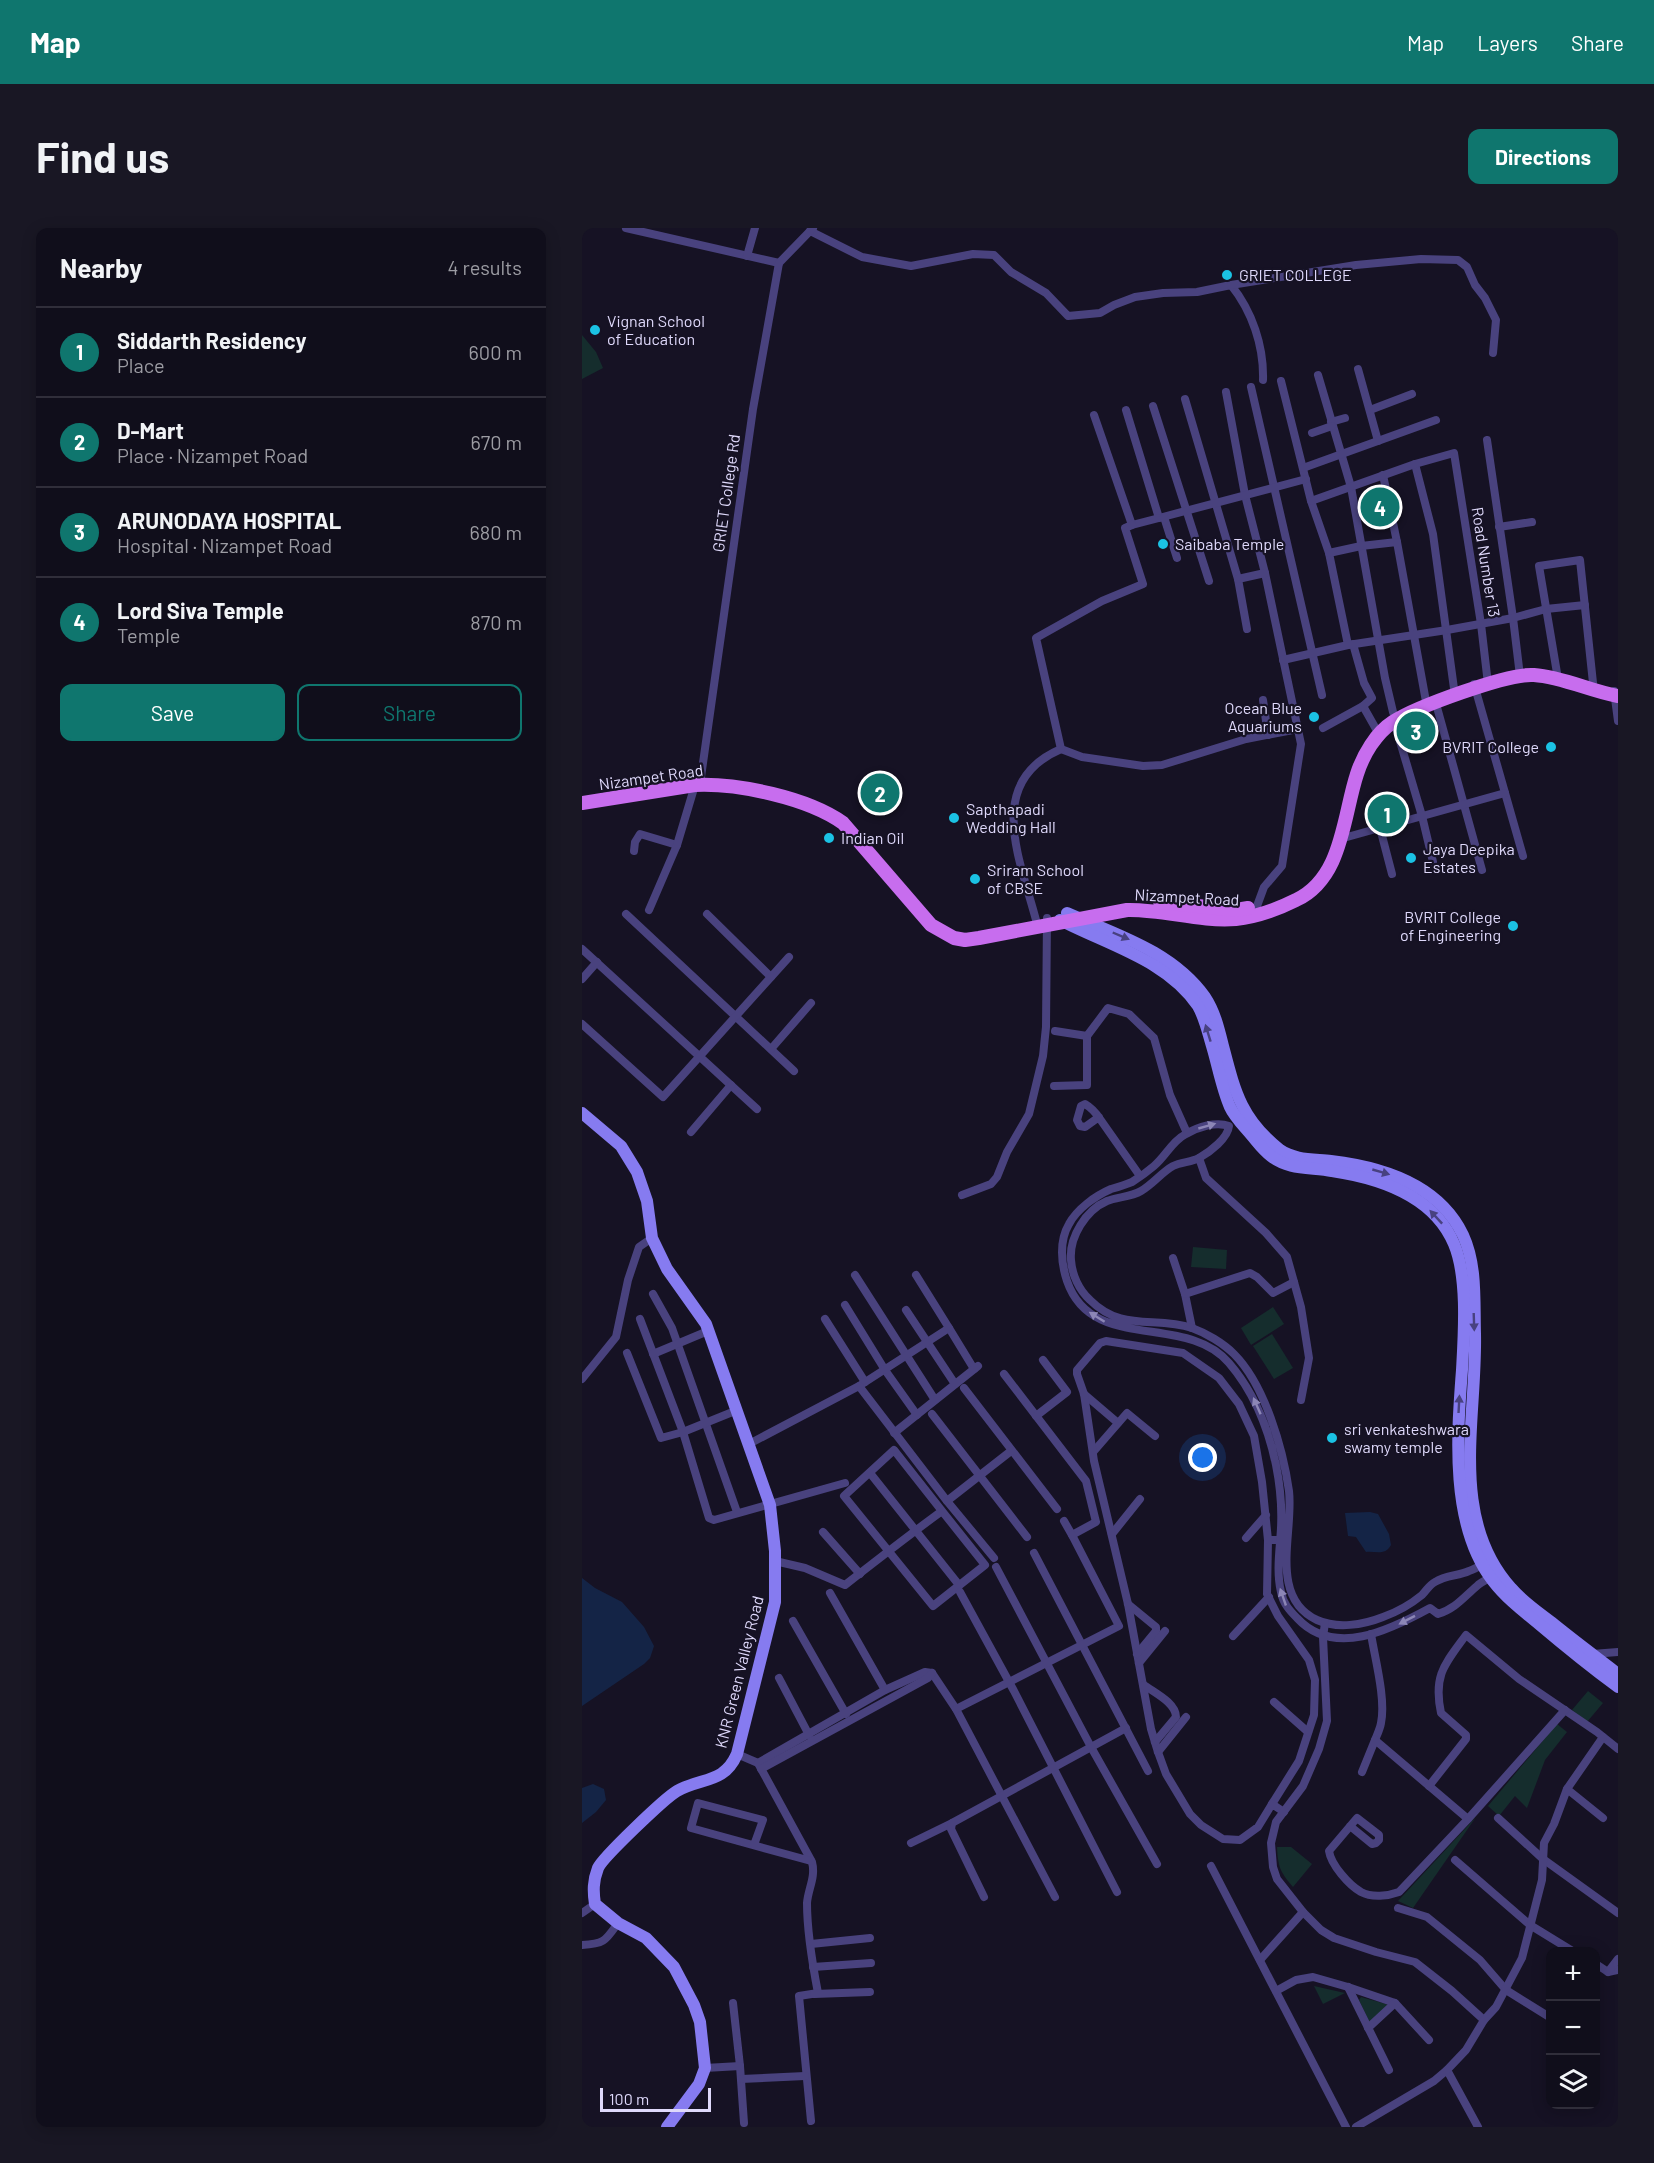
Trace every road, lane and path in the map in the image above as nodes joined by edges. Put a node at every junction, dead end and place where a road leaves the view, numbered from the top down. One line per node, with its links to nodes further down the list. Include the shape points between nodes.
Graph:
1 (626, 228): 4 (street)
2 (755, 228): 4 (street)
3 (811, 230): 5 (street); 6 (street, via 862,257 911,266 973,254 994,255 1011,272 1046,293 1068,315 1100,313 1135,297)
4 (747, 256): 5 (street)
5 (779, 263): 76 (street, GRIET College Rd, via 753,409)
6 (1231, 285): 7 (street, via 1356,265 1458,260 1467,267 1496,320); 10 (street, via 1248,310 1263,365)
7 (1493, 353)
8 (1358, 369): 18 (street)
9 (1318, 375): 22 (street)
10 (1263, 380)
11 (1281, 381): 28 (street)
12 (1251, 387): 31 (street)
13 (1226, 392): 33 (street)
14 (1412, 394): 18 (street)
15 (1185, 399): 35 (street)
16 (1153, 406): 36 (street)
17 (1126, 410): 37 (street)
18 (1370, 410): 25 (street)
19 (1094, 415): 39 (street)
20 (1345, 418): 22 (street)
21 (1436, 420): 25 (street)
22 (1332, 424): 23 (street); 26 (street)
23 (1312, 433)
24 (1487, 440): 40 (street)
25 (1378, 441): 26 (street)
26 (1341, 454): 28 (street); 32 (street)
27 (1414, 464): 29 (street); 51 (street, Road Number 13, via 1454,453); 53 (street, via 1433,534)
28 (1303, 468): 30 (street)
29 (1383, 475): 32 (street); 41 (street)
30 (1306, 478): 31 (street); 34 (street)
31 (1275, 487): 33 (street); 57 (street)
32 (1351, 487): 34 (street); 42 (street)
33 (1245, 495): 35 (street); 45 (street)
34 (1311, 501): 43 (street)
35 (1215, 503): 36 (street); 46 (street)
36 (1188, 511): 37 (street); 47 (street)
37 (1162, 518): 39 (street); 44 (street)
38 (1532, 522): 40 (street)
39 (1132, 525): 75 (street, via 1125,528 1143,584 1102,601 1036,638)
40 (1499, 527): 50 (street)
41 (1397, 542): 42 (street); 54 (street)
42 (1361, 546): 43 (street); 55 (street)
43 (1329, 554): 56 (street)
44 (1177, 558)
45 (1264, 573): 46 (street); 58 (street)
46 (1238, 579): 52 (street)
47 (1209, 581)
48 (1585, 604): 49 (street); 49 (street, via 1580,560 1539,566); 62 (street)
49 (1546, 609): 50 (street); 60 (street)
50 (1513, 618): 51 (street); 59 (street)
51 (1481, 624): 53 (street); 61 (street, Road Number 13)
52 (1247, 629)
53 (1447, 630): 54 (street); 64 (street)
54 (1414, 635): 55 (street); 67 (street)
55 (1378, 640): 56 (street); 69 (street)
56 (1350, 645): 57 (street); 68 (street, via 1372,698)
57 (1313, 654): 58 (street); 65 (street)
58 (1283, 660): 72 (street)
59 (1520, 673): 60 (main road, Nizampet Road); 61 (main road, Nizampet Road); 63 (main road, Nizampet Road)
60 (1557, 673): 62 (main road, Nizampet Road)
61 (1481, 683): 64 (main road, Nizampet Road); 77 (street, Road Number 13)
62 (1593, 683): 63 (main road, Nizampet Road)
63 (1616, 692): 70 (street)
64 (1454, 693): 67 (main road, Nizampet Road)
65 (1322, 695)
66 (1263, 700): 74 (street)
67 (1430, 702): 69 (main road, Nizampet Road); 80 (street)
68 (1363, 706): 71 (street); 73 (street)
69 (1393, 717): 73 (main road, Nizampet Road); 81 (street); 83 (main road, Nizampet Road, via 1374,741 1357,773)
70 (1618, 721)
71 (1323, 728)
72 (1298, 729): 74 (street); 90 (street, via 1302,744 1282,866 1264,887)
73 (1376, 729): 90 (main road, Nizampet Road, via 1353,768 1318,870 1288,896)
74 (1268, 735): 75 (street, via 1162,765 1082,757)
75 (1061, 749): 94 (street, via 1036,763 1019,785 1012,809 1016,842)
76 (698, 781): 78 (main road, Nizampet Road); 79 (main road, Nizampet Road); 84 (street, GRIET College Rd); 94 (main road, Nizampet Road, via 753,790 830,813 852,831 931,925 946,935 965,940 979,938)
77 (1505, 793): 80 (street); 86 (street, Road Number 13)
78 (582, 795)
79 (582, 803)
80 (1464, 805): 81 (street); 88 (street)
81 (1422, 816): 82 (street); 87 (street)
82 (1380, 828): 83 (street); 89 (street)
83 (1340, 839): 94 (main road, Nizampet Road, via 1329,868 1311,890 1278,908 1237,919 1149,910)
84 (677, 845): 85 (street, via 640,834); 91 (street, GRIET College Rd)
85 (634, 850)
86 (1523, 856)
87 (1433, 862)
88 (1482, 870)
89 (1392, 874)
90 (1257, 906): 94 (main road, Nizampet Road, via 1236,910 1126,902)
91 (649, 910)
92 (626, 914): 101 (street)
93 (706, 914): 98 (street)
94 (1056, 919): 113 (street, via 1094,931 1172,976 1198,1007); 120 (street, via 1043,1056 1029,1114 991,1184)
95 (582, 949): 97 (street)
96 (789, 957): 98 (street)
97 (597, 962): 99 (street); 106 (street)
98 (771, 977): 101 (street)
99 (582, 979)
100 (811, 1003): 105 (street)
101 (736, 1016): 105 (street); 106 (street)
102 (582, 1024): 106 (street, via 663,1097)
103 (1055, 1031): 104 (street)
104 (1087, 1036): 109 (street, via 1087,1085); 115 (street, via 1108,1008 1129,1014 1154,1038 1170,1095)
105 (771, 1049): 107 (street)
106 (699, 1056): 108 (street)
107 (794, 1071)
108 (731, 1085): 110 (street); 114 (street)
109 (1054, 1086)
110 (758, 1109)
111 (582, 1113): 121 (street, KNR Green Valley Road, via 621,1146 637,1172 647,1201)
112 (1099, 1117): 119 (street)
113 (1238, 1120): 115 (street, one-way to 113); 117 (street, via 1226,1136); 191 (street, via 1292,1156 1344,1163 1411,1182 1437,1199 1463,1235 1473,1273 1472,1504)
114 (691, 1132)
115 (1187, 1133): 116 (street, via 1177,1139)
116 (1165, 1156): 118 (street); 119 (street)
117 (1199, 1158): 118 (street); 125 (street, via 1206,1178 1287,1257)
118 (1173, 1166): 133 (street, via 1139,1192 1093,1210 1081,1224 1071,1259 1074,1277 1099,1309 1132,1322)
119 (1140, 1176): 135 (street, one-way to 119, via 1106,1322 1090,1313 1076,1299 1062,1257 1068,1224 1077,1214 1108,1190)
120 (962, 1195)
121 (652, 1238): 134 (street, KNR Green Valley Road, via 667,1269); 149 (street, via 639,1247 616,1337)
122 (1173, 1258): 127 (street)
123 (855, 1275): 145 (street)
124 (916, 1275): 132 (street)
125 (1294, 1282): 127 (street, via 1273,1293 1250,1273); 154 (street, via 1309,1358)
126 (653, 1294): 139 (street)
127 (1185, 1294): 133 (street)
128 (845, 1305): 147 (street)
129 (906, 1310): 140 (street)
130 (640, 1319): 144 (street)
131 (825, 1319): 150 (street)
132 (949, 1328): 140 (street); 151 (street, via 976,1368)
133 (1192, 1328): 137 (street)
134 (708, 1331): 139 (street); 155 (street, KNR Green Valley Road)
135 (1145, 1332): 136 (street); 141 (street)
136 (1160, 1333): 138 (street); 142 (street)
137 (1202, 1333): 138 (street); 181 (street, via 1233,1354 1252,1377 1264,1401 1289,1492)
138 (1198, 1342): 181 (street, one-way to 138, via 1276,1466 1257,1405 1227,1360)
139 (677, 1343): 144 (street); 159 (street)
140 (927, 1343): 145 (street); 151 (street)
141 (1144, 1347): 142 (street); 152 (street, via 1100,1343 1077,1370)
142 (1159, 1350): 176 (street, via 1183,1353 1195,1360 1219,1378 1239,1404 1254,1436)
143 (627, 1353): 161 (street, via 661,1438)
144 (653, 1354): 161 (street)
145 (906, 1356): 147 (street); 153 (street)
146 (1043, 1360): 158 (street, via 1067,1392)
147 (885, 1370): 150 (street); 157 (street)
148 (1004, 1374): 158 (street)
149 (582, 1379)
150 (862, 1384): 162 (street); 164 (street)
151 (959, 1386): 153 (street); 165 (street)
152 (1084, 1394): 160 (street); 166 (street)
153 (935, 1400): 157 (street)
154 (1301, 1400)
155 (735, 1411): 159 (street); 164 (street, KNR Green Valley Road)
156 (932, 1414): 168 (street)
157 (916, 1415): 162 (street)
158 (1036, 1416): 183 (street, via 1086,1481 1096,1522)
159 (706, 1423): 161 (street); 175 (street)
160 (1118, 1423): 163 (street, via 1127,1413); 166 (street)
161 (683, 1432): 175 (street, via 709,1518 714,1520)
162 (894, 1433): 171 (street)
163 (1155, 1436)
164 (749, 1444): 172 (street, KNR Green Valley Road)
165 (1011, 1451): 168 (street); 173 (street)
166 (1094, 1451): 182 (street)
167 (870, 1473): 174 (street, via 894,1450); 179 (street); 187 (street, via 844,1496)
168 (979, 1476): 171 (street); 184 (street)
169 (844, 1483): 172 (street)
170 (1140, 1499): 182 (street)
171 (947, 1501): 189 (street)
172 (770, 1505): 175 (street); 190 (street, KNR Green Valley Road)
173 (1057, 1509)
174 (942, 1511): 179 (street); 197 (street, via 985,1565)
175 (737, 1512)
176 (1266, 1515): 178 (street); 185 (street)
177 (1064, 1521): 183 (street)
178 (1267, 1527): 181 (street); 186 (street)
179 (916, 1530): 187 (street); 197 (street)
180 (823, 1532): 194 (street)
181 (1283, 1532): 186 (street); 204 (street, via 1291,1593 1301,1609); 208 (street, one-way to 181, via 1312,1632 1287,1608 1281,1593)
182 (1112, 1534): 201 (street)
183 (1072, 1535): 209 (street, via 1119,1626)
184 (1028, 1537)
185 (1246, 1538)
186 (1268, 1540): 200 (street)
187 (889, 1551): 194 (street); 197 (street, via 933,1606)
188 (1034, 1553): 209 (street)
189 (994, 1558)
190 (775, 1561): 194 (street, via 806,1568 845,1585); 235 (street, KNR Green Valley Road, via 775,1602)
191 (1486, 1562): 193 (street); 195 (street)
192 (996, 1568): 213 (street)
193 (1467, 1572): 196 (street); 199 (street, via 1437,1580)
194 (860, 1574)
195 (1495, 1576): 196 (street); 211 (street); 219 (street, via 1517,1606)
196 (1478, 1585): 202 (street, via 1445,1612 1438,1614)
197 (960, 1588): 217 (street)
198 (830, 1593): 220 (street)
199 (1423, 1593): 202 (street); 204 (street, via 1384,1617 1356,1625)
200 (1269, 1597): 207 (street); 227 (street, via 1309,1660 1315,1680 1314,1715)
201 (1128, 1604): 212 (street); 212 (street, via 1156,1627)
202 (1430, 1608): 206 (street, one-way to 206)
203 (793, 1621): 224 (street)
204 (1325, 1623): 208 (street)
205 (1165, 1631): 212 (street)
206 (1371, 1634): 208 (street, via 1358,1638); 230 (street, via 1382,1710)
207 (1233, 1636)
208 (1323, 1637): 244 (street, via 1327,1721 1303,1786)
209 (1082, 1644): 213 (street); 226 (street)
210 (1618, 1652): 211 (street)
211 (1592, 1654): 215 (street)
212 (1138, 1658): 218 (street)
213 (1047, 1662): 217 (street); 232 (street)
214 (932, 1673): 220 (street, via 925,1672); 222 (street); 236 (street)
215 (1618, 1674)
216 (779, 1678): 228 (street)
217 (1009, 1681): 222 (street); 237 (street)
218 (1144, 1685): 231 (street); 231 (street, via 1177,1714)
219 (1618, 1687)
220 (885, 1690): 224 (street)
221 (1274, 1702): 227 (street)
222 (956, 1708): 242 (street)
223 (1565, 1710): 229 (street); 240 (street, via 1466,1635 1444,1666 1438,1690 1441,1713 1466,1739); 248 (street)
224 (846, 1714): 228 (street)
225 (1186, 1717): 234 (street)
226 (1126, 1728): 232 (street); 238 (street)
227 (1308, 1732): 243 (street, via 1299,1761)
228 (809, 1735): 236 (street)
229 (1603, 1737): 233 (street); 241 (street)
230 (1375, 1740): 239 (street); 240 (street)
231 (1155, 1742): 234 (street)
232 (1091, 1747): 237 (street); 257 (street)
233 (1618, 1749)
234 (1158, 1752): 245 (street, via 1190,1814 1223,1839 1240,1840 1258,1827)
235 (737, 1754): 236 (street); 262 (street, KNR Green Valley Road, via 723,1775 678,1790 662,1801 599,1866 592,1888)
236 (759, 1766): 256 (street)
237 (1054, 1767): 242 (street); 259 (street)
238 (1148, 1771)
239 (1362, 1772)
240 (1429, 1786): 248 (street)
241 (1567, 1789): 247 (street); 254 (street, via 1544,1843)
242 (1001, 1796): 250 (street); 261 (street)
243 (1272, 1804): 244 (street); 245 (street)
244 (1284, 1812): 249 (street)
245 (1266, 1814): 249 (street)
246 (1498, 1818): 254 (street)
247 (1603, 1818)
248 (1468, 1819): 251 (street, via 1399,1892 1389,1896 1362,1892 1335,1866 1329,1851)
249 (1276, 1822): 264 (street, via 1271,1843 1273,1867 1277,1879)
250 (952, 1823): 252 (street); 260 (street, via 951,1830)
251 (1350, 1826)
252 (911, 1843)
253 (754, 1845): 253 (street, via 691,1828 698,1803 763,1820); 256 (street)
254 (1543, 1859): 266 (street); 268 (street, via 1542,1880)
255 (1455, 1860): 268 (street)
256 (811, 1861): 270 (street, via 814,1870 807,1905)
257 (1157, 1864)
258 (1212, 1866): 274 (street)
259 (1117, 1892)
260 (984, 1897)
261 (1055, 1897)
262 (595, 1904): 265 (street); 267 (street)
263 (1398, 1908): 281 (street, via 1427,1917 1480,1960)
264 (1303, 1912): 274 (street); 288 (street, via 1334,1938 1414,1962)
265 (582, 1913)
266 (1618, 1913)
267 (618, 1923): 271 (street, via 604,1942); 292 (street, via 646,1938 674,1967 700,2022)
268 (1530, 1925): 272 (street); 281 (street, via 1522,1958)
269 (870, 1938): 270 (street)
270 (811, 1944): 276 (street)
271 (582, 1945)
272 (1566, 1947)
273 (1618, 1959): 279 (street)
274 (1260, 1960): 282 (street)
275 (871, 1963): 276 (street)
276 (813, 1966): 284 (street, via 818,1993)
277 (1600, 1967): 279 (street)
278 (1618, 1970): 279 (street)
279 (1608, 1972)
280 (1348, 1987): 282 (street, via 1313,1977 1296,1980); 286 (street); 289 (street)
281 (1506, 1990): 287 (street); 288 (street)
282 (1276, 1991): 300 (street)
283 (870, 1992): 284 (street)
284 (812, 1994): 295 (street, via 799,1996)
285 (733, 2003): 291 (street)
286 (1395, 2003): 289 (street); 290 (street)
287 (1546, 2015)
288 (1484, 2020): 294 (street, via 1466,2050)
289 (1368, 2028): 293 (street)
290 (1429, 2040)
291 (740, 2066): 292 (street); 296 (street)
292 (705, 2068): 299 (street, via 699,2084)
293 (1389, 2070)
294 (1447, 2070): 301 (street); 302 (street)
295 (805, 2076): 296 (street); 297 (street)
296 (741, 2079): 298 (street)
297 (811, 2121)
298 (744, 2123)
299 (667, 2127)
300 (1346, 2127)
301 (1356, 2127)
302 (1478, 2127)

